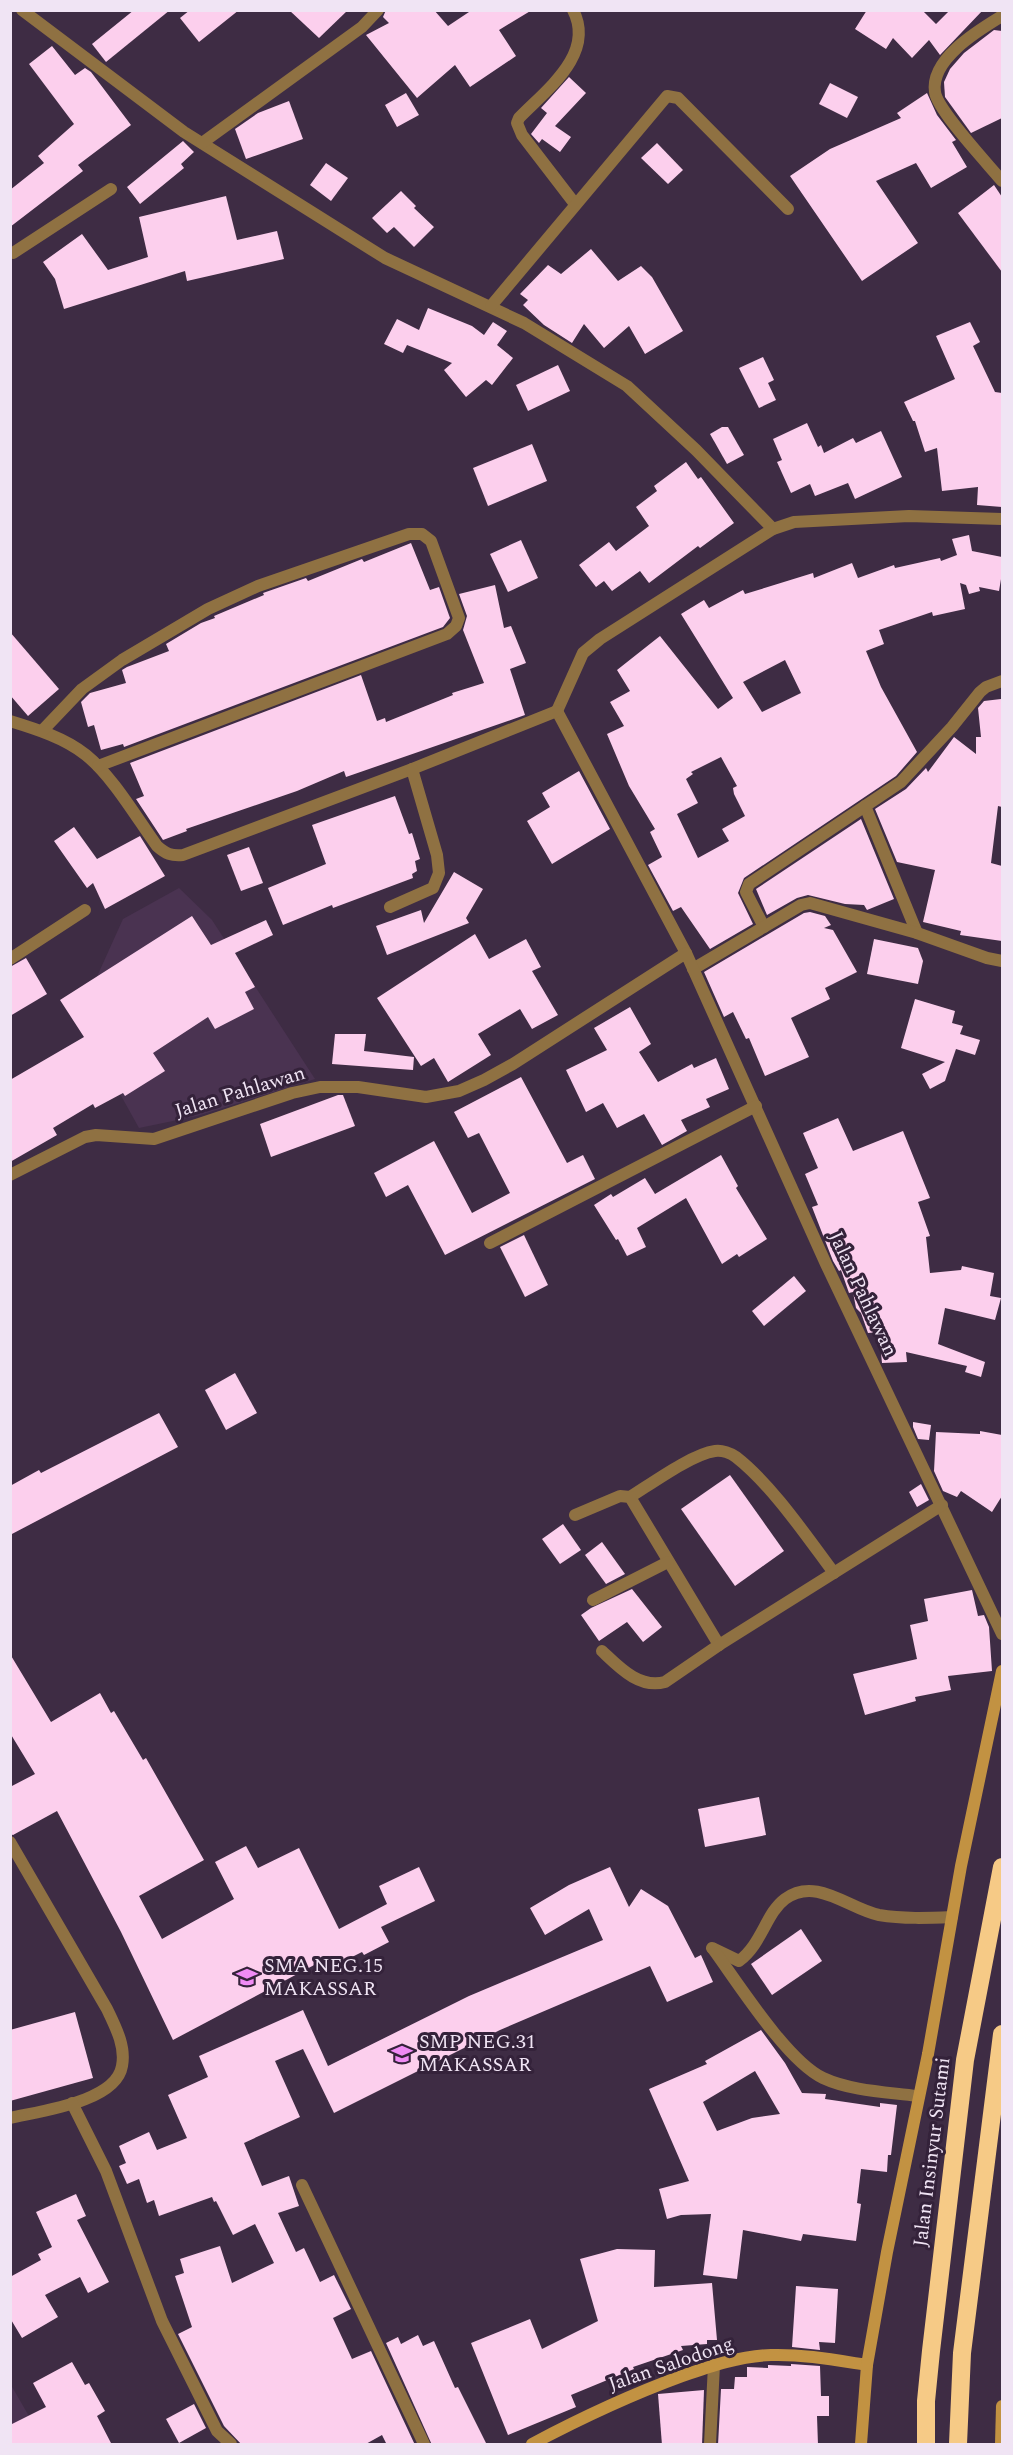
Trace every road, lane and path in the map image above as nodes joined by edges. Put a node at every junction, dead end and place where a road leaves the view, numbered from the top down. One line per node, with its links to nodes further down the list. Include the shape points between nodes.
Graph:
1 (22, 10): 5 (street)
2 (378, 10): 5 (street, via 362,27)
3 (573, 10): 8 (street, via 579,33 576,52 517,123)
4 (1002, 16): 6 (street, via 972,34 950,55 934,87 937,100)
5 (202, 143): 11 (street, via 385,258)
6 (1002, 181)
7 (111, 189): 10 (street)
8 (575, 204): 9 (street, via 662,99 673,95); 11 (street)
9 (788, 209)
10 (12, 253)
11 (491, 306): 13 (street, via 627,386)
12 (1002, 519): 13 (street, via 897,517 794,522)
13 (773, 529): 15 (street, via 583,653)
14 (1002, 681): 20 (street, via 980,692 900,782)
15 (557, 711): 19 (street); 25 (street)
16 (10, 721): 17 (street)
17 (42, 731): 18 (street, via 84,753); 18 (street, via 72,699 122,660 208,609 258,586 409,534 422,534 431,542 459,618 447,634)
18 (98, 766): 19 (street, via 157,846 172,856)
19 (412, 769): 21 (street, via 440,873 433,888)
20 (865, 806): 23 (street, via 749,884 746,892); 24 (street)
21 (390, 907)
22 (85, 910): 26 (street)
23 (764, 927): 24 (street, via 810,903); 28 (street)
24 (917, 933): 27 (street)
25 (686, 953): 28 (street, Jalan Pahlawan); 30 (street, Jalan Pahlawan, via 513,1064 459,1091 426,1097 320,1087 154,1139 85,1137)
26 (10, 959)
27 (1002, 961)
28 (693, 969): 29 (street, Jalan Pahlawan)
29 (756, 1106): 31 (street); 33 (street, Jalan Pahlawan, via 826,1264)
30 (10, 1175)
31 (490, 1243)
32 (630, 1497): 34 (street, via 620,1496); 35 (street); 36 (street, via 700,1456 725,1452 750,1470)
33 (942, 1505): 36 (street); 38 (street, Jalan Pahlawan)
34 (576, 1515)
35 (668, 1562): 37 (street); 39 (street)
36 (834, 1573): 39 (street)
37 (593, 1600)
38 (1002, 1634)
39 (719, 1645): 40 (street, via 657,1684 640,1681)
40 (602, 1651)
41 (1002, 1671): 44 (street)
42 (10, 1842): 47 (street, via 120,2037 122,2068 113,2084 100,2094)
43 (1002, 1868): 52 (highway, Jalan Insinyur Sutami, via 965,2060)
44 (952, 1917): 46 (street); 46 (street, via 876,1914 829,1895 807,1891 792,1894 778,1905 755,1946 739,1961 712,1948 804,2066 823,2078 846,2085)
45 (1002, 2034): 61 (highway, via 962,2353)
46 (917, 2096): 51 (street)
47 (72, 2103): 48 (street); 54 (street, via 106,2171 162,2322 217,2431)
48 (10, 2118)
49 (302, 2185): 55 (street)
50 (714, 2365): 51 (street, Jalan Salodong, via 771,2355); 56 (street, Jalan Salodong, via 593,2412); 57 (street)
51 (867, 2365): 58 (street)
52 (926, 2400): 59 (highway); 60 (highway, Jalan Insinyur Sutami)
53 (1002, 2406): 62 (street)
54 (231, 2445)
55 (424, 2445)
56 (532, 2445)
57 (710, 2445)
58 (861, 2445)
59 (919, 2445)
60 (926, 2445)
61 (958, 2445)
62 (1001, 2445)

